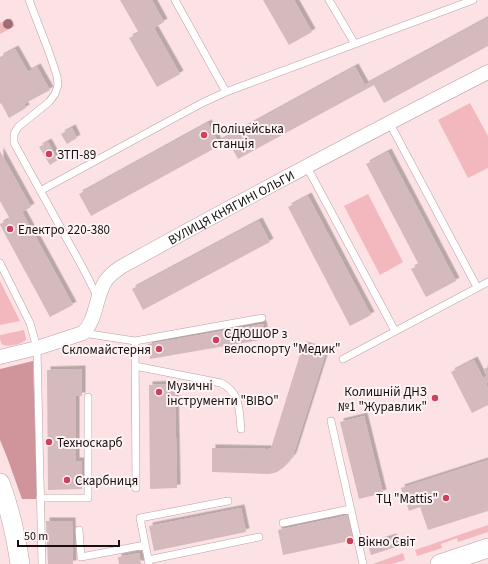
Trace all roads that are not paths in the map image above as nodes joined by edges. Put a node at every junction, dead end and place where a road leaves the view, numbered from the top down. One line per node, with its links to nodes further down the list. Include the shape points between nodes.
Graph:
1 (29, 0): 10 (lane, via 50,52 58,85 49,102 18,127 14,134 14,143)
2 (176, 0): 7 (lane)
3 (329, 0): 5 (lane)
4 (473, 0): 5 (lane)
5 (355, 44): 7 (lane)
6 (488, 72): 8 (street, ВУЛИЦЯ КНЯГИНІ ОЛЬГИ)
7 (226, 92): 10 (lane)
8 (389, 122): 9 (street, ВУЛИЦЯ КНЯГИНІ ОЛЬГИ); 13 (lane)
9 (307, 167): 14 (street, ВУЛИЦЯ КНЯГИНІ ОЛЬГИ, via 121,266 105,282); 16 (lane)
10 (40, 191): 14 (lane)
11 (0, 263): 19 (lane, via 30,323)
12 (488, 282): 13 (lane)
13 (478, 287): 16 (lane)
14 (98, 298): 17 (street, ВУЛИЦЯ КНЯГИНІ ОЛЬГИ, via 89,328)
15 (262, 318): 18 (lane)
16 (395, 331): 21 (lane)
17 (84, 333): 18 (lane); 19 (street)
18 (135, 340): 22 (lane)
19 (37, 348): 20 (street); 28 (lane)
20 (0, 356)
21 (343, 359)
22 (135, 366): 25 (lane, via 228,386 238,402); 27 (lane)
23 (88, 397): 28 (lane, via 88,498)
24 (330, 421): 30 (lane)
25 (240, 429)
26 (0, 483): 37 (main road, via 9,510)
27 (136, 488)
28 (40, 498): 38 (lane)
29 (228, 501): 34 (lane, via 140,518)
30 (350, 509): 31 (lane); 39 (lane)
31 (282, 523)
32 (79, 530): 34 (lane, via 81,557)
33 (259, 537): 36 (lane)
34 (145, 545): 36 (lane)
35 (488, 548): 40 (main road)
36 (148, 562)
37 (20, 564)
38 (42, 564)
39 (363, 564)
40 (440, 564)

